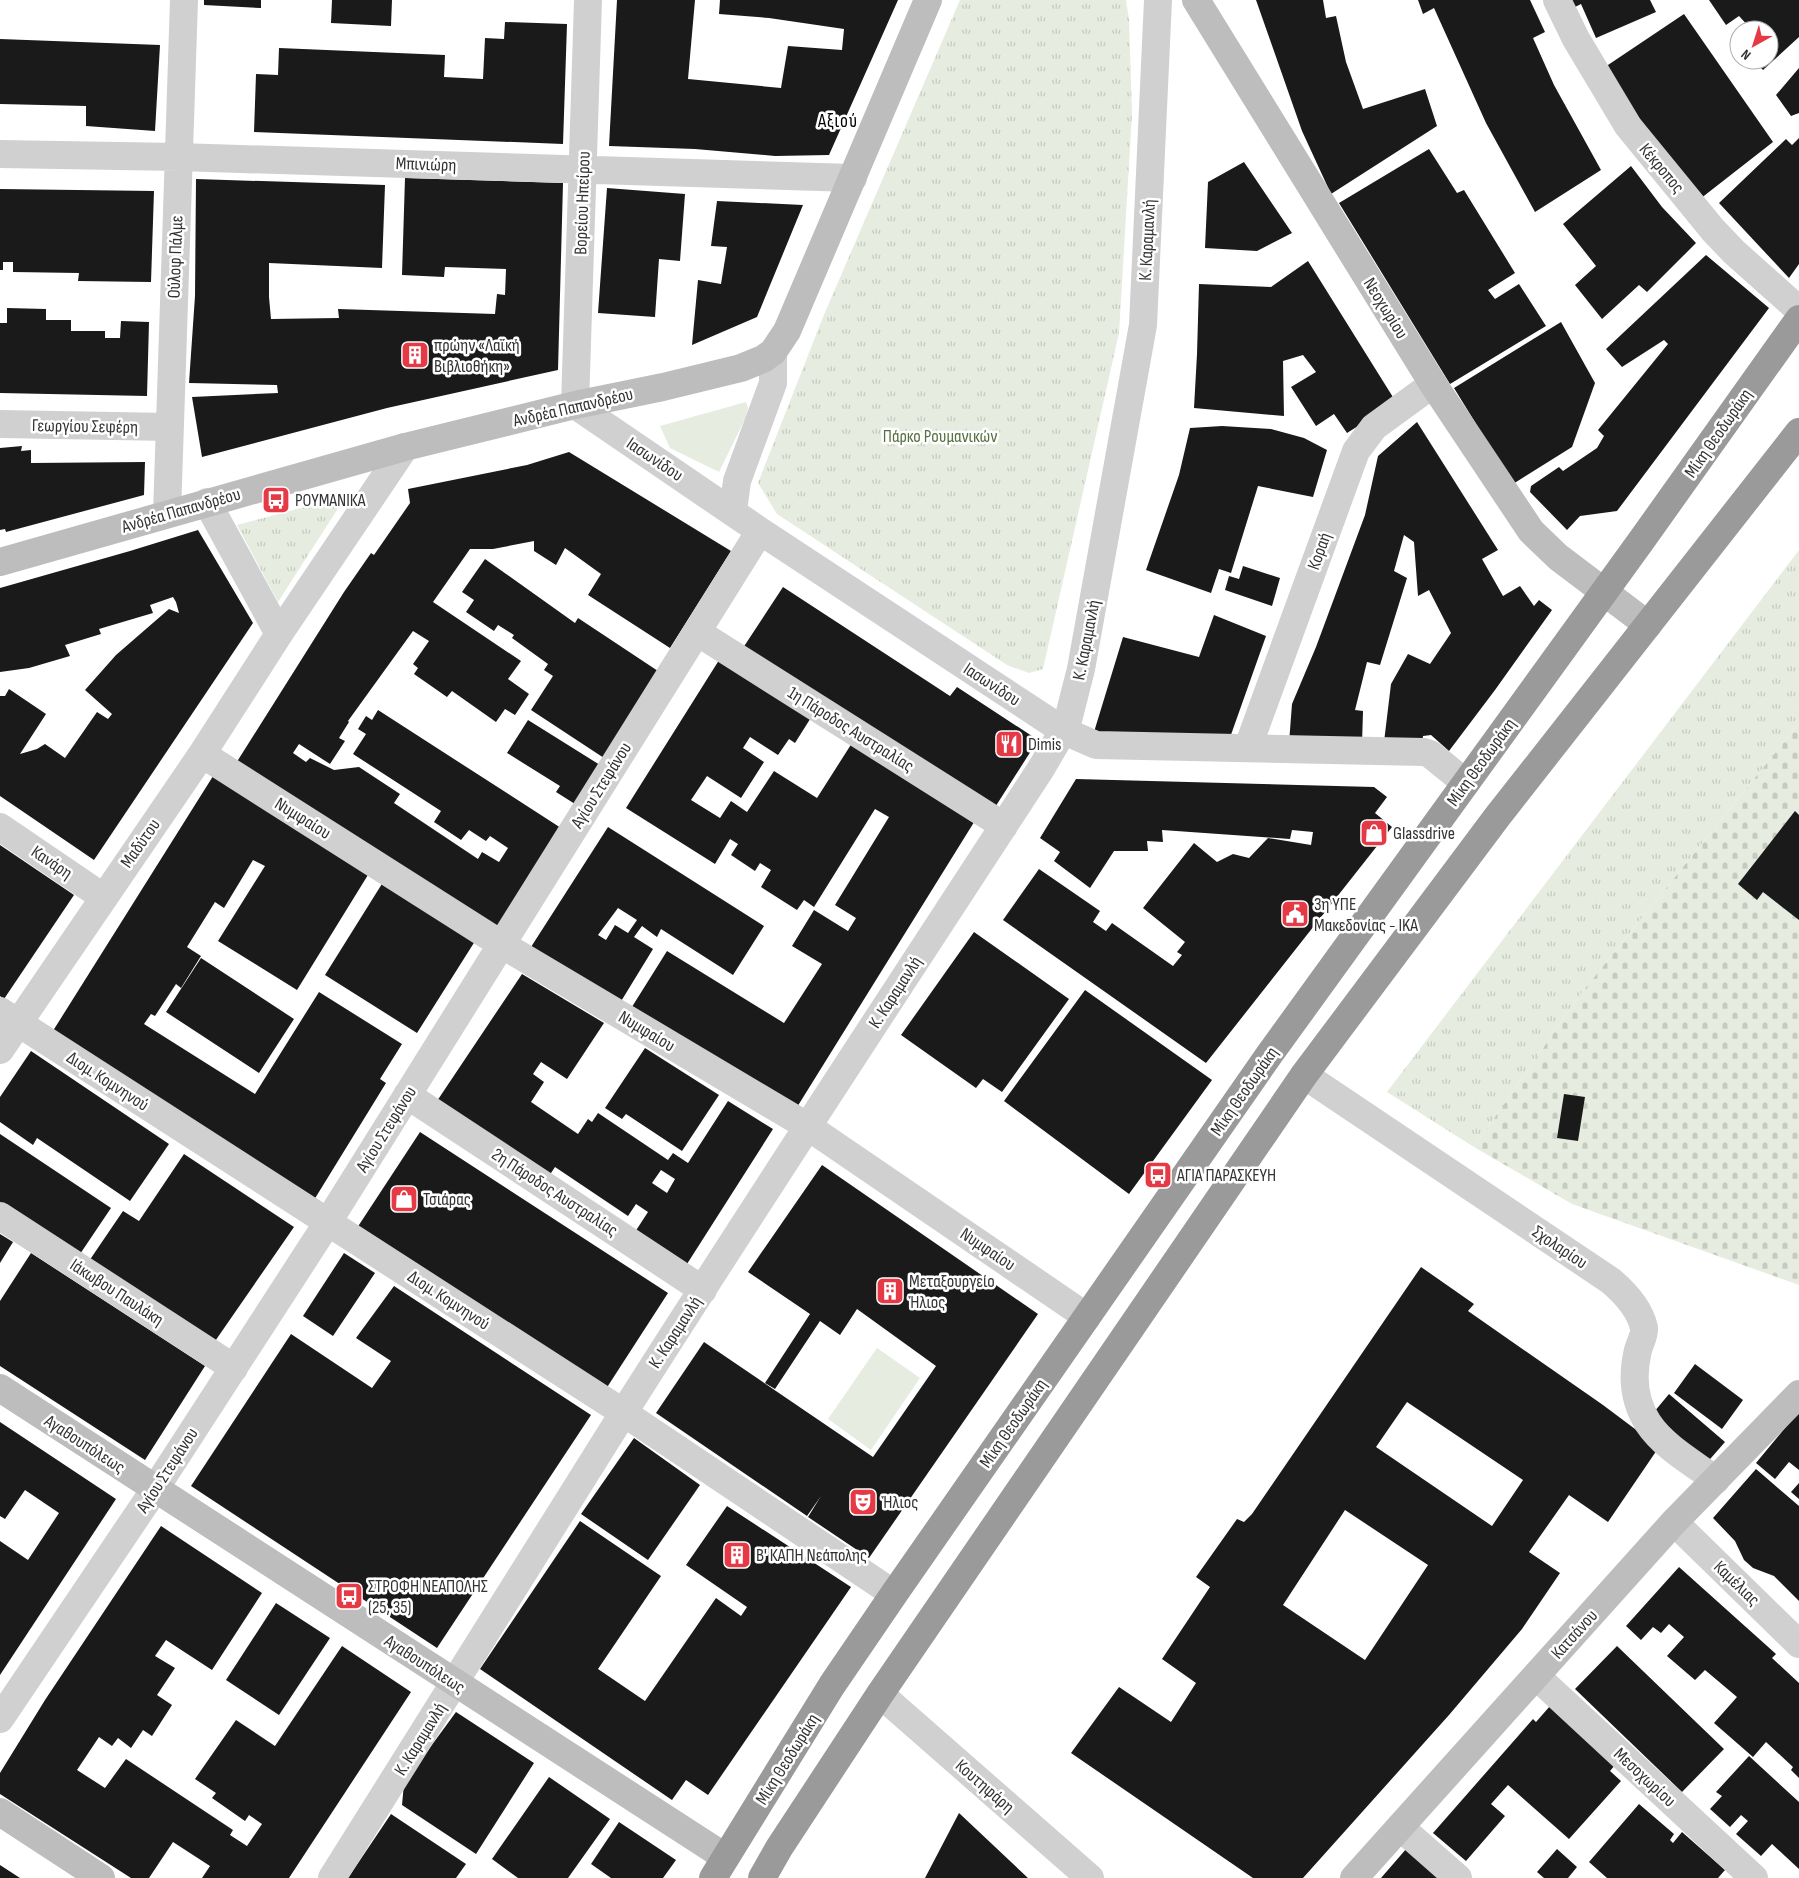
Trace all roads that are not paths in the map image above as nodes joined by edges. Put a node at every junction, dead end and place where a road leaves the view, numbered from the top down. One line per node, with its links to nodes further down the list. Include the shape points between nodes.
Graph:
1 (184, 0): 8 (street, Ούλοφ Πάλμε)
2 (588, 0): 9 (street, Βορείου Ηπείρου)
3 (928, 0): 10 (street, Ανδρέα Παπανδρέου)
4 (1158, 0): 29 (street, Κ. Καραμανλή, via 1143,325 1081,669)
5 (1196, 0): 14 (street, Νεοχωρίου)
6 (1556, 0): 11 (street, Κέκροπος, via 1628,126 1713,230)
7 (0, 154): 8 (street, Μπινιώρη)
8 (178, 157): 9 (street, Μπινιώρη); 17 (street, Ούλοφ Πάλμε)
9 (583, 169): 10 (street, Μπινιώρη); 15 (street, Βορείου Ηπείρου)
10 (853, 178): 13 (street, Ανδρέα Παπανδρέου, via 788,331)
11 (1799, 310)
12 (1799, 319): 25 (highway, Μίκη Θεοδωράκη)
13 (773, 352): 15 (street, Ανδρέα Παπανδρέου, via 754,363 710,376); 21 (street, via 773,383 737,482)
14 (1433, 384): 25 (street, Νεοχωρίου, via 1531,531 1558,557); 30 (street, Κοραή, via 1374,427 1356,451)
15 (574, 405): 19 (street, Ανδρέα Παπανδρέου); 21 (street, Ιασωνίδου)
16 (0, 424): 17 (street, Γεωργίου Σεφέρη)
17 (170, 427): 22 (street, Ούλοφ Πάλμε)
18 (1799, 432): 26 (highway)
19 (405, 447): 20 (street, Ανδρέα Παπανδρέου); 28 (street, Μαδύτου)
20 (207, 502): 22 (street, Ανδρέα Παπανδρέου); 28 (street)
21 (733, 511): 23 (street, Ιασωνίδου)
22 (167, 514): 24 (street, Ανδρέα Παπανδρέου)
23 (760, 531): 27 (street, Αγίου Στεφάνου); 29 (street, Ιασωνίδου)
24 (0, 562)
25 (1604, 592): 26 (street, Νεοχωρίου); 32 (highway, Μίκη Θεοδωράκη)
26 (1648, 625): 39 (highway, via 1497,818)
27 (697, 632): 33 (street, 1η Πάροδος Αυστραλίας); 36 (street, Αγίου Στεφάνου)
28 (279, 634): 31 (street, Μαδύτου)
29 (1064, 731): 30 (street, Ιασωνίδου, via 1096,745); 33 (street, Κ. Καραμανλή)
30 (1248, 747): 32 (street, Ιασωνίδου, via 1424,752)
31 (202, 754): 35 (street, Μαδύτου); 36 (street, Νυμφαίου)
32 (1466, 783): 45 (highway, Μίκη Θεοδωράκη, via 1269,1055)
33 (1004, 826): 41 (street, Κ. Καραμανλή)
34 (0, 827): 35 (street, Κανάρη)
35 (103, 897): 37 (street, Μαδύτου)
36 (501, 944): 40 (street, Αγίου Στεφάνου); 41 (street, Νυμφαίου)
37 (9, 1017): 38 (street, Μαδύτου); 43 (street, Διομ. Κομνηνού)
38 (0, 1050)
39 (1304, 1075): 50 (street, Σχολαρίου, via 1622,1291 1640,1316 1645,1330 1634,1368 1641,1410 1656,1434); 57 (highway)
40 (407, 1095): 43 (street, Αγίου Στεφάνου); 44 (street, 2η Πάροδος Αυστραλίας)
41 (807, 1126): 44 (street, Κ. Καραμανλή); 45 (street, Νυμφαίου)
42 (0, 1216): 46 (street, Ιάκωβου Παυλάκη)
43 (328, 1222): 46 (street, Αγίου Στεφάνου); 49 (street, Διομ. Κομνηνού)
44 (703, 1290): 49 (street, Κ. Καραμανλή)
45 (1088, 1317): 53 (highway, Μίκη Θεοδωράκη)
46 (234, 1368): 51 (street, Αγίου Στεφάνου)
47 (0, 1388): 51 (street, Αγαθουπόλεως)
48 (1799, 1394): 50 (street, Κατσάνου)
49 (624, 1413): 53 (street, Διομ. Κομνηνού); 56 (street, Κ. Καραμανλή)
50 (1716, 1480): 52 (street, Κατσάνου)
51 (155, 1489): 56 (street, Αγαθουπόλεως); 58 (street, Αγίου Στεφάνου)
52 (1674, 1522): 54 (street, Καμέλιας); 55 (street, Κατσάνου)
53 (894, 1594): 61 (highway, Μίκη Θεοδωράκη, via 832,1685)
54 (1799, 1644)
55 (1536, 1676): 60 (street, Κατσάνου); 68 (street, Μεσοχωρίου)
56 (456, 1683): 61 (street, Αγαθουπόλεως); 63 (street, Κ. Καραμανλή)
57 (880, 1694): 64 (highway); 65 (street, Κουτηφάρη)
58 (0, 1719)
59 (0, 1812): 62 (street)
60 (1400, 1827): 66 (street, Κατσάνου); 67 (street)
61 (719, 1867)
62 (102, 1878)
63 (332, 1878)
64 (762, 1878)
65 (1090, 1878)
66 (1354, 1878)
67 (1458, 1878)
68 (1754, 1878)

